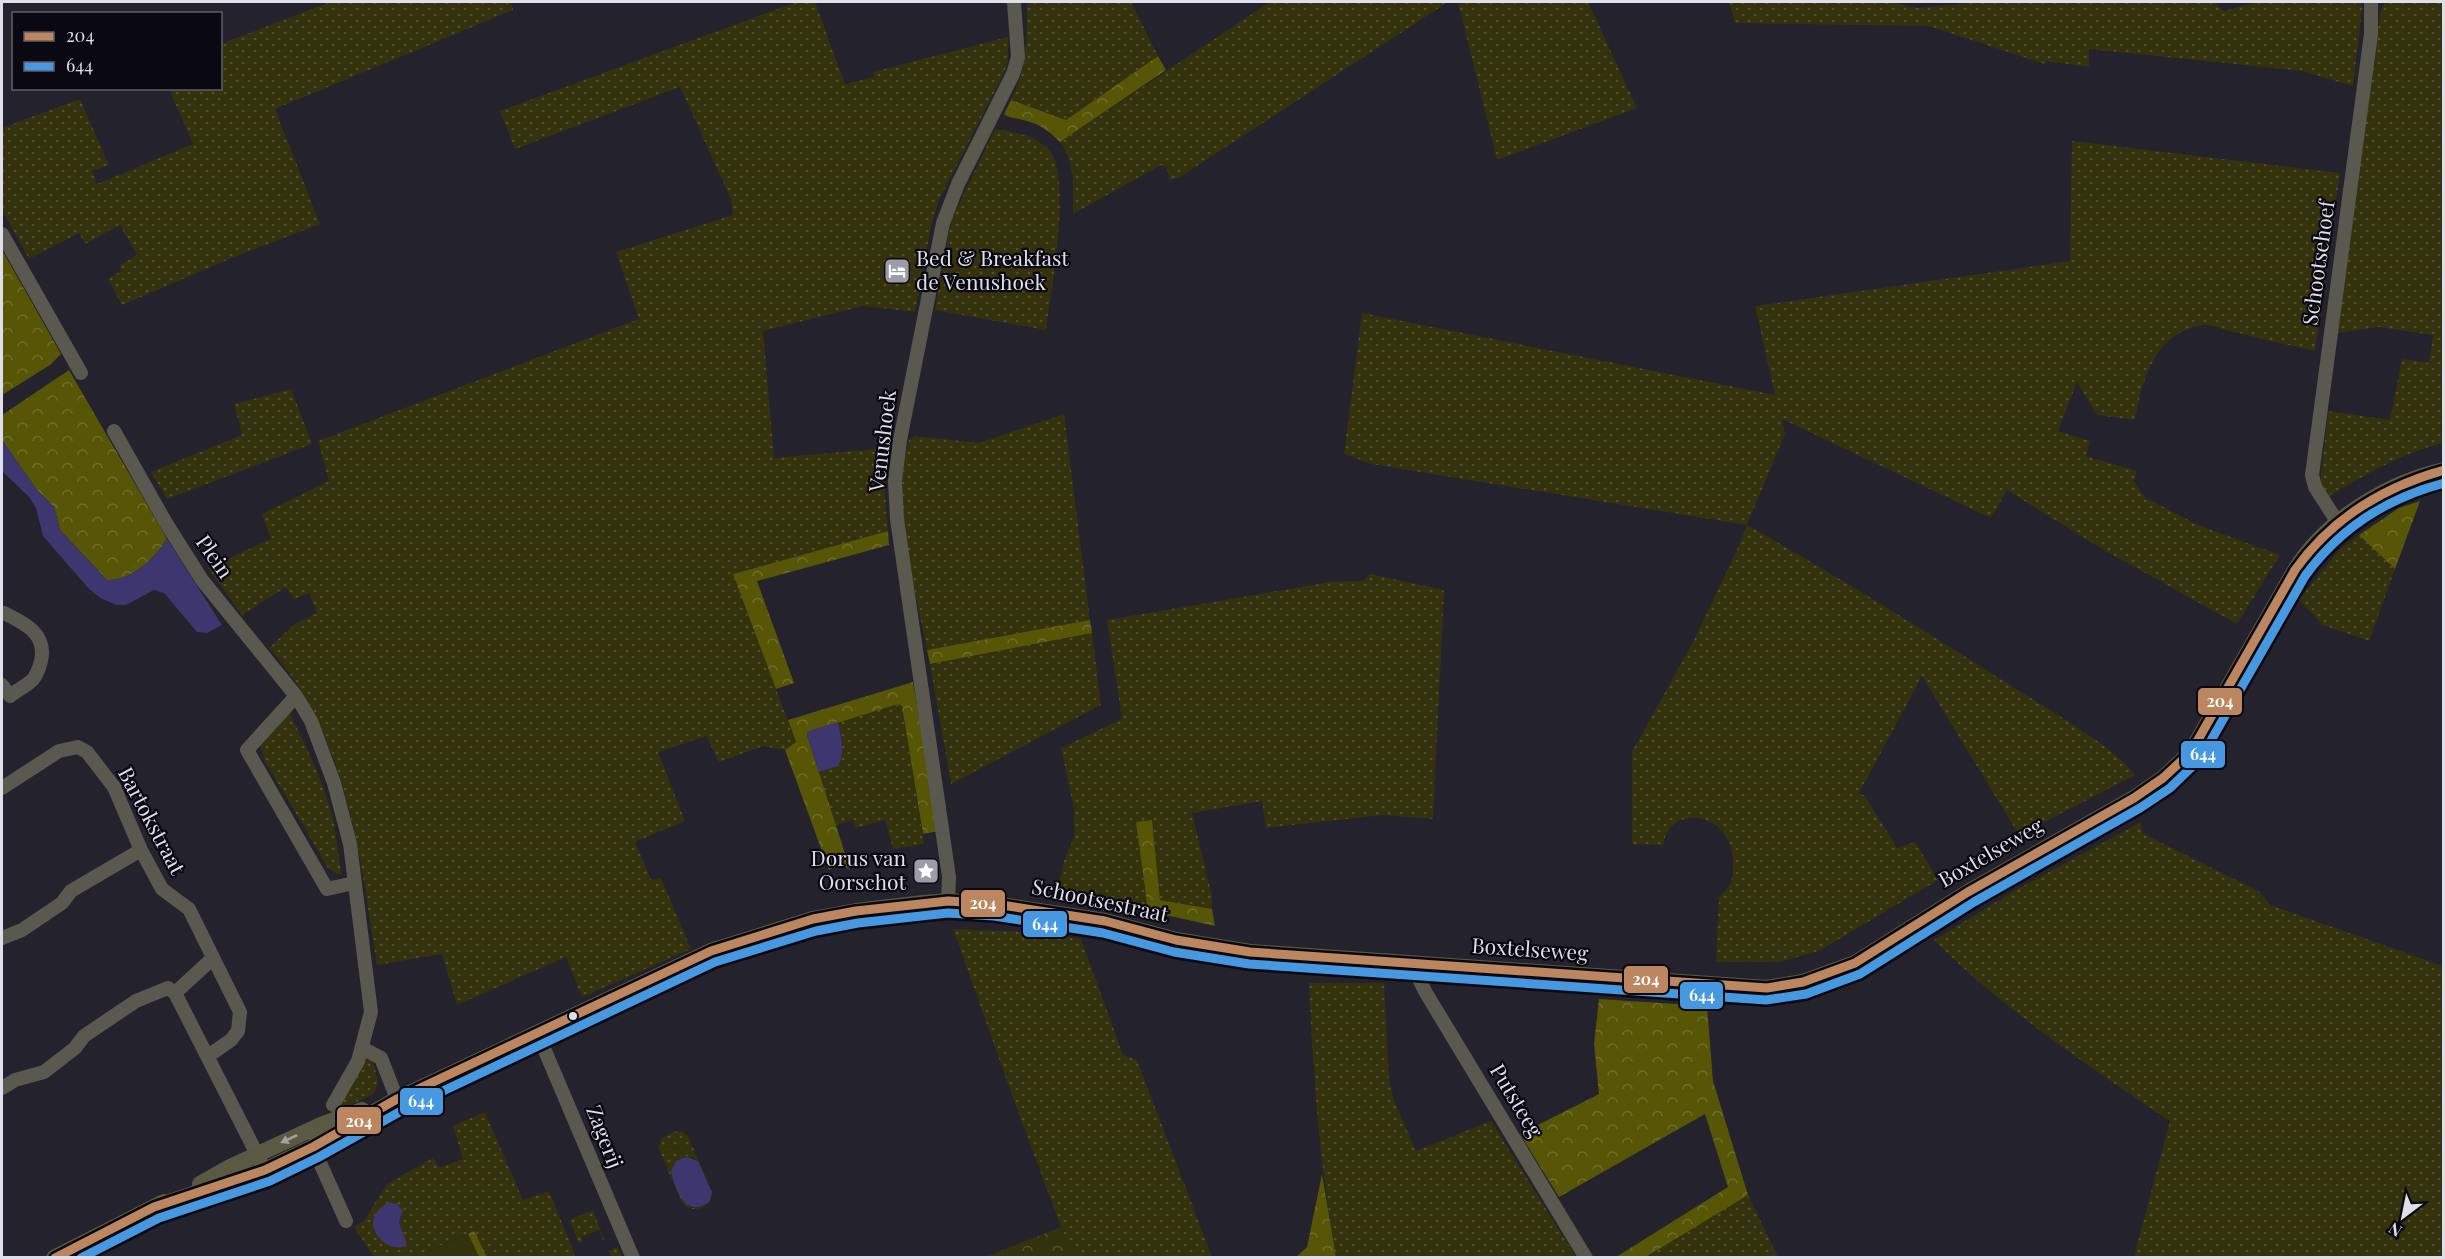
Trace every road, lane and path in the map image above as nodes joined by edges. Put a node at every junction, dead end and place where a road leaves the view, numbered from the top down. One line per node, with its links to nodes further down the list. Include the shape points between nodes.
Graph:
1 (1014, 2): 14 (street, Venushoek, via 1018,57 942,223 895,481 897,519 949,877)
2 (2371, 2): 7 (street, Schootsehoef, via 2371,34 2312,475 2315,487)
3 (2, 234): 4 (street)
4 (81, 372)
5 (114, 431): 10 (street, Plein, via 202,580)
6 (2444, 470): 7 (main road, Boxtelseweg, via 2408,481)
7 (2338, 523): 17 (main road, Boxtelseweg, via 2303,557 2191,752 2163,778 1855,963 1803,982 1767,988)
8 (2, 613): 9 (street, via 39,637 44,649 40,669 32,681 10,696)
9 (2, 685)
10 (296, 696): 13 (street, Plein, via 311,721 333,783 350,844); 13 (street, via 247,750 327,889)
11 (2, 788): 12 (street, Bartokstraat, via 59,750 78,747 87,752 114,787)
12 (141, 850): 15 (street, via 71,891 62,903 22,930); 16 (street, Bartokstraat, via 162,889 189,909)
13 (354, 884): 20 (street, Plein, via 371,1012)
14 (948, 902): 17 (main road, Schootsestraat, via 1040,909 1176,940 1250,952); 19 (main road, Schootsestraat, via 856,911 780,928 711,951)
15 (2, 938)
16 (212, 959): 18 (street); 21 (street, Bartokstraat, via 240,1012 231,1040)
17 (1414, 965): 33 (street, Putsteeg, via 1426,993)
18 (175, 993): 21 (street); 22 (street, via 168,988 136,1001 84,1036 44,1072)
19 (537, 1032): 23 (main road, Schootsestraat); 32 (street, Zagerij)
20 (362, 1048): 23 (street, via 381,1058); 24 (street, Plein)
21 (208, 1056): 27 (street)
22 (2, 1088)
23 (390, 1102): 25 (main road, Schootsestraat); 26 (main road, Schootsestraat)
24 (333, 1105)
25 (323, 1124): 26 (street); 27 (main road, Schootsestraat, one-way to 27)
26 (314, 1147): 28 (main road, Schootsestraat); 30 (street)
27 (257, 1154): 28 (street); 29 (main road, Schootsestraat)
28 (265, 1170): 29 (main road, Schootsestraat)
29 (154, 1207): 31 (main road, Schootsestraat)
30 (346, 1221)
31 (54, 1257)
32 (633, 1257)
33 (1586, 1257)

